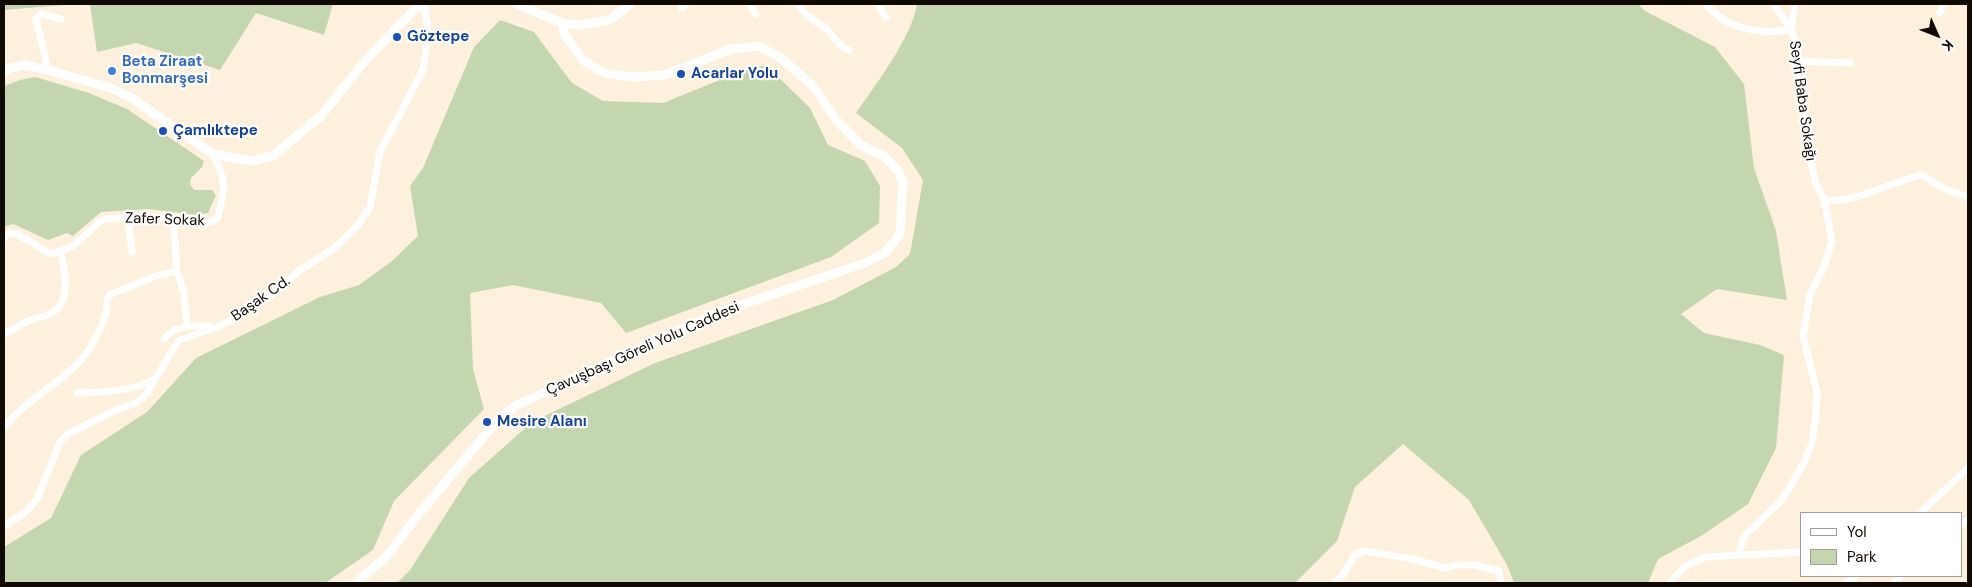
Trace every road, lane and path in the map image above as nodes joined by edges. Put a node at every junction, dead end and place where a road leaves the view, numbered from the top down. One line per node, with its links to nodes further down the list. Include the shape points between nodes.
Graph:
1 (425, 4): 11 (main road); 32 (street, Başak Cd., via 428,36 423,70 380,152 370,207 358,225 336,247 299,271 271,296)
2 (517, 4): 16 (main road)
3 (630, 4): 16 (main road, via 610,20 581,25)
4 (749, 4): 13 (street)
5 (798, 4): 18 (street, via 806,15)
6 (877, 4): 14 (street)
7 (1706, 4): 17 (street, via 1727,22 1759,31)
8 (1774, 4): 17 (street, Seyfi Baba Sokağı)
9 (1795, 4): 17 (street)
10 (1944, 4): 12 (street)
11 (413, 6): 23 (main road, via 322,115 272,156 250,161)
12 (1940, 12)
13 (756, 14)
14 (886, 17)
15 (61, 18): 21 (street, via 41,14 36,18)
16 (562, 23): 44 (main road, Çavuşbaşı Göreli Yolu Caddesi, via 564,34 583,60 609,74 633,77 665,75 731,49 759,46 781,58 813,86 837,121 861,145 885,157 899,172 903,183 900,234 884,253 865,263 717,313 517,405 502,415 388,555)
17 (1791, 29): 19 (street, Seyfi Baba Sokağı)
18 (849, 50)
19 (1799, 61): 20 (street); 25 (street, Seyfi Baba Sokağı, via 1804,134 1816,184)
20 (1850, 63)
21 (48, 70): 22 (main road, via 24,65); 23 (main road, via 111,88 130,97)
22 (4, 72)
23 (213, 154): 27 (street, Zafer Sokak, via 221,170 225,190 217,219 200,223)
24 (1968, 197): 25 (street, via 1947,190 1922,175 1846,200)
25 (1824, 200): 43 (street, Seyfi Baba Sokağı, via 1832,241 1810,295 1803,336 1817,392 1812,442 1804,463 1782,500 1744,536)
26 (128, 218): 27 (street, Zafer Sokak); 29 (street, Zafer Sokak, via 103,219 73,246); 30 (street)
27 (173, 218): 31 (street)
28 (4, 238): 29 (street, via 17,234 51,254)
29 (61, 252): 34 (street, via 65,281 64,296 58,309)
30 (132, 252)
31 (177, 271): 33 (street, via 184,293); 38 (street, via 109,294 107,311 98,334 82,359 58,382 19,410)
32 (222, 325): 33 (street); 36 (street, Başak Cd., via 178,341)
33 (187, 326): 35 (street, via 174,330)
34 (4, 334)
35 (164, 339)
36 (156, 379): 37 (street, via 118,392); 41 (street, Başak Cd., via 146,395 136,403 69,433 60,442 37,499 27,511)
37 (77, 393)
38 (4, 428)
39 (1968, 468): 40 (street)
40 (1921, 512)
41 (4, 526)
42 (1800, 552): 43 (street)
43 (1739, 554): 47 (street, via 1698,559)
44 (356, 583)
45 (1334, 583): 46 (street, via 1344,574 1354,555 1365,551 1446,568 1475,565 1499,571)
46 (1501, 583)
47 (1670, 583)

